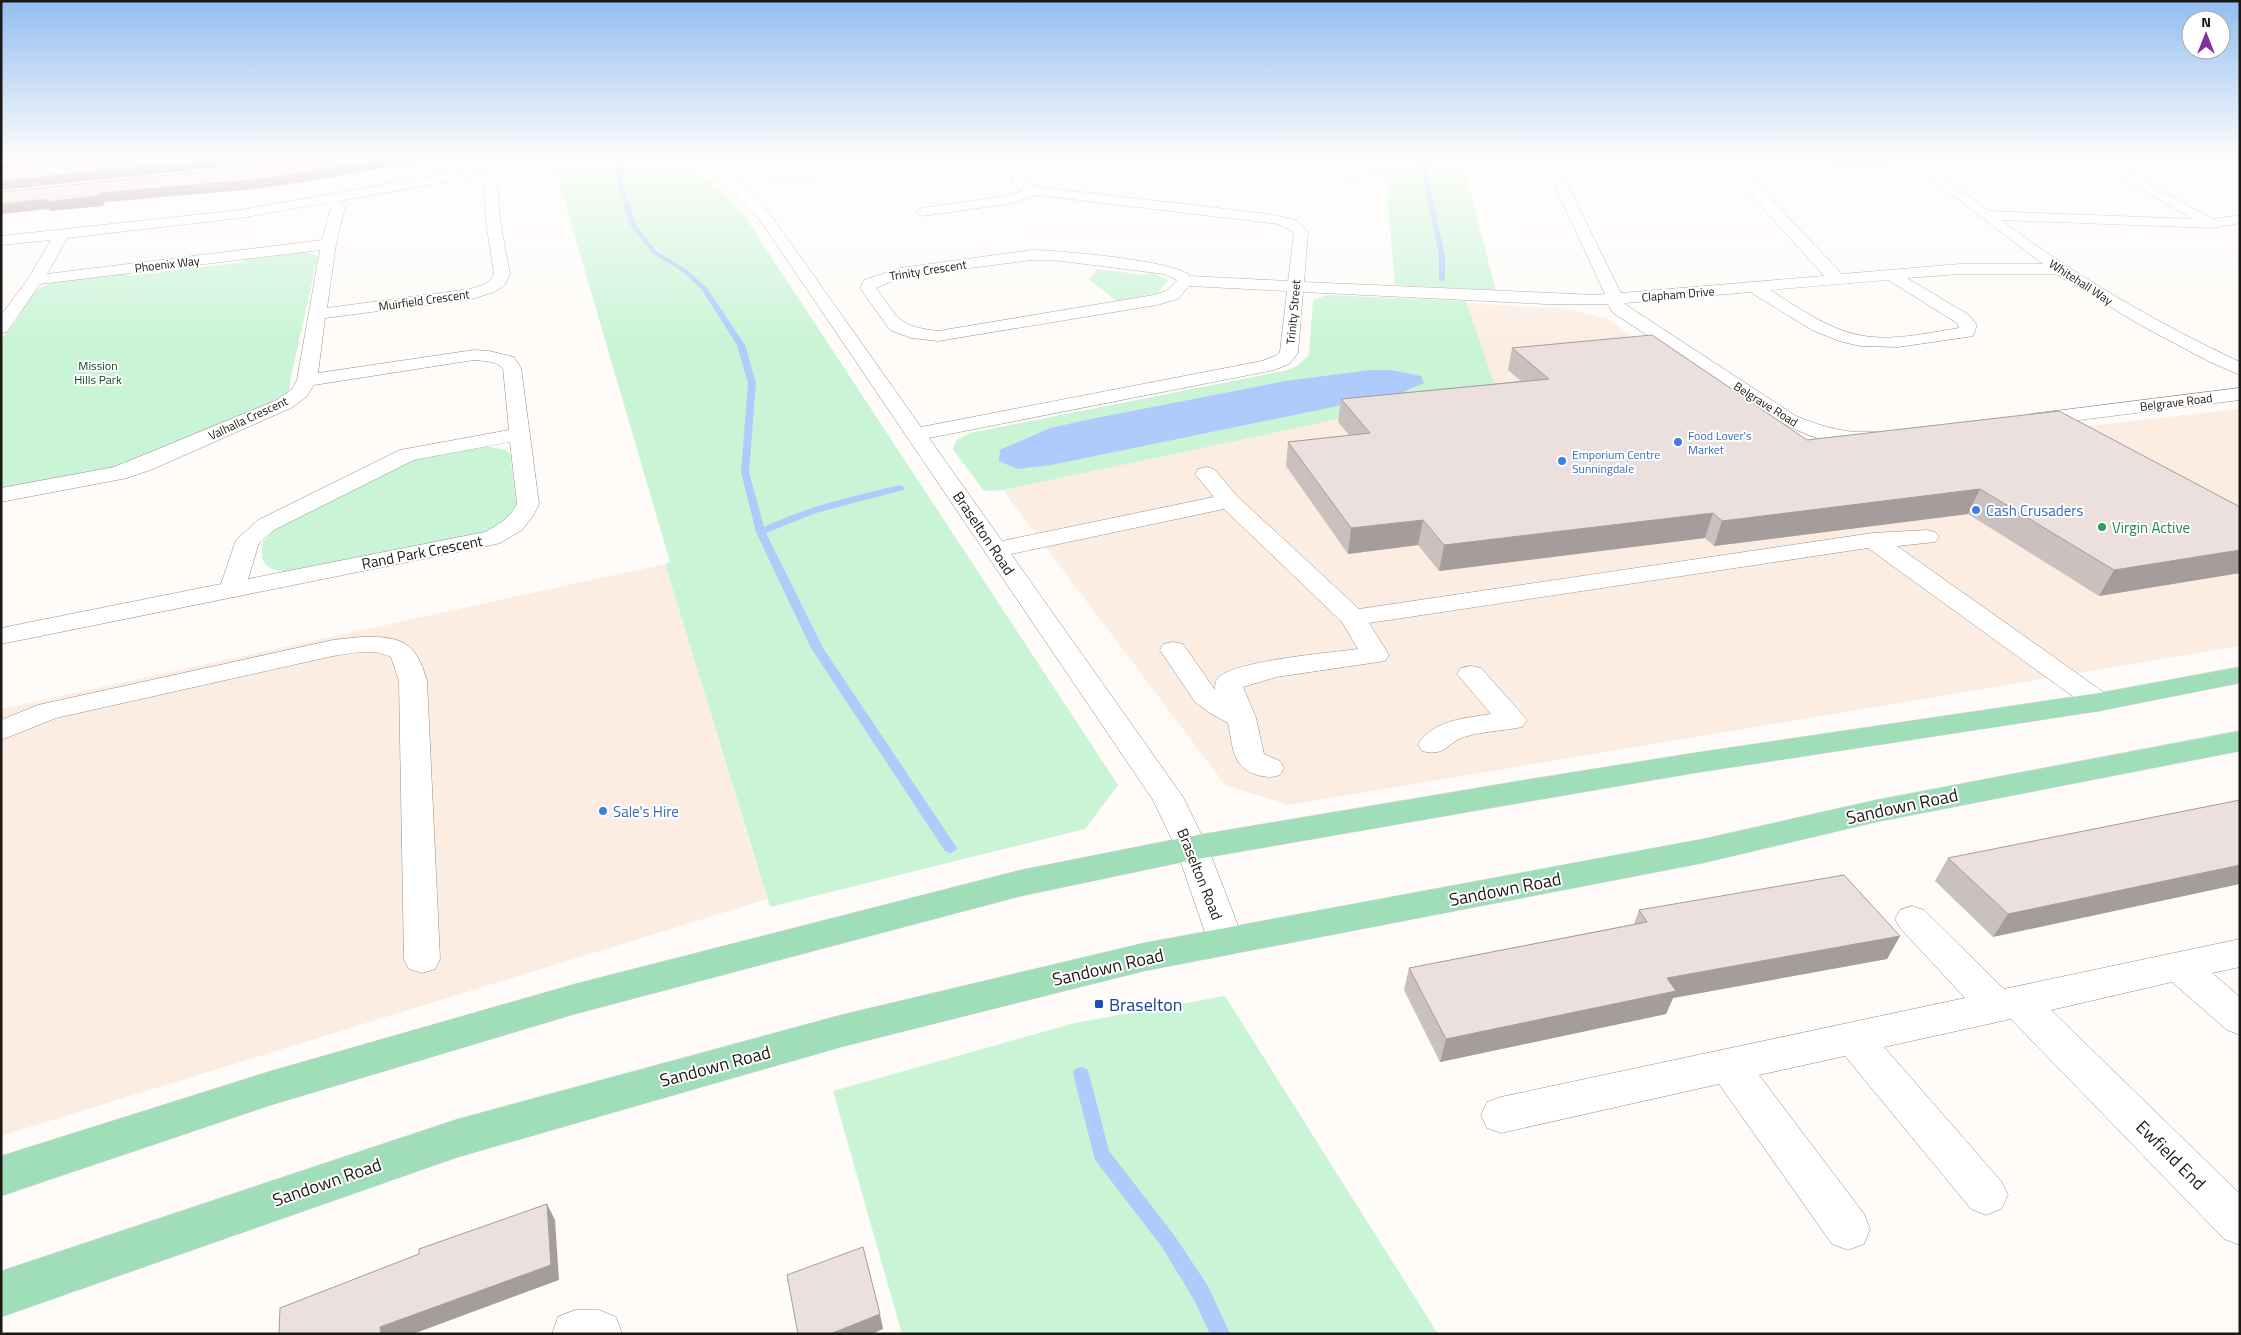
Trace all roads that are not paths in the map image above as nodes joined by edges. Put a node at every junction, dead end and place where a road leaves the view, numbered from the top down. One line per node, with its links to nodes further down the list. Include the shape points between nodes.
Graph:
1 (184, 220): 13 (street, Muirfield Crescent)
2 (334, 220): 16 (street)
3 (493, 220): 25 (street, Muirfield Crescent, via 502,274 499,282 488,289 472,294)
4 (767, 220): 33 (street, Braselton Road)
5 (1278, 220): 22 (street, Trinity Street, via 1292,224 1301,232)
6 (1578, 220): 24 (street, Belgrave Road)
7 (1782, 220): 19 (street)
8 (1993, 220): 17 (street, Whitehall Way)
9 (2119, 220): 12 (street)
10 (2205, 220): 12 (street)
11 (2233, 220): 12 (street)
12 (2212, 224): 14 (street)
13 (62, 234): 15 (street, Muirfield Crescent); 20 (street)
14 (2233, 235)
15 (1, 241)
16 (328, 244): 20 (street, Phoenix Way); 25 (street)
17 (2059, 269): 18 (street, Clapham Drive, via 1960,269); 27 (street, Whitehall Way, via 2139,319)
18 (1889, 274): 19 (street, Clapham Drive); 23 (street, via 1962,319 1968,325 1967,332 1877,342 1858,341 1828,330)
19 (1838, 279): 23 (street, Clapham Drive)
20 (35, 280): 26 (street)
21 (1185, 281): 21 (street, Trinity Crescent, via 1181,275 1166,270 1041,254 900,273 878,279 868,288 896,326 911,333 938,336 1157,300 1172,295); 22 (street, Trinity Crescent)
22 (1296, 286): 24 (street, Clapham Drive, via 1546,300); 33 (street, Trinity Street, via 1290,353 1276,364)
23 (1753, 287): 24 (street, Clapham Drive)
24 (1616, 300): 35 (street, Belgrave Road, via 1618,308 1805,428 1850,438)
25 (318, 314): 28 (street)
26 (1, 328)
27 (2240, 369)
28 (307, 380): 32 (street, Rand Park Crescent, via 474,355 498,358 507,361 512,368); 37 (street, Valhalla Crescent, via 299,393 284,404 145,464 92,480)
29 (2240, 394): 30 (street, Belgrave Road)
30 (2058, 417): 31 (street, Belgrave Road); 34 (street)
31 (2009, 423)
32 (520, 434): 42 (street, via 408,455 266,525 248,540); 42 (street, Rand Park Crescent, via 528,504 524,515 514,526 492,538)
33 (915, 434): 41 (street, Braselton Road)
34 (2091, 434)
35 (1894, 436)
36 (1206, 474): 38 (street)
37 (4, 499)
38 (1230, 501): 41 (street); 43 (street)
39 (1927, 537): 40 (street)
40 (1873, 540): 43 (street); 48 (street)
41 (996, 550): 54 (street, Braselton Road, via 1168,797)
42 (232, 590): 44 (street, Rand Park Crescent)
43 (1353, 618): 49 (street, via 1376,655 1236,678 1229,683 1229,688)
44 (1, 636)
45 (1173, 650): 49 (street, via 1205,696)
46 (1471, 674): 52 (street, via 1512,720 1455,729)
47 (2240, 675): 48 (main road)
48 (2099, 702): 54 (main road, via 1694,763)
49 (1242, 718): 53 (street, via 1250,757 1256,764)
50 (1, 731): 58 (street, via 48,711 333,648 361,644 394,649 406,656 413,681)
51 (2240, 740): 56 (main road, Sandown Road, via 1895,807 1694,853)
52 (1433, 744)
53 (1269, 768)
54 (1192, 848): 56 (street, Braselton Road); 65 (main road, via 934,904 575,998 271,1088)
55 (1912, 919): 60 (street, Ewfield End)
56 (1226, 941): 69 (main road, Sandown Road, via 1144,957 841,1031 458,1138)
57 (2240, 953): 59 (street)
58 (422, 959)
59 (2178, 966): 60 (street); 61 (street)
60 (2007, 1004): 62 (street); 67 (street, Ewfield End, via 2102,1085)
61 (2240, 1019)
62 (1852, 1038): 63 (street); 66 (street)
63 (1728, 1065): 64 (street); 68 (street)
64 (1501, 1115)
65 (1, 1176)
66 (1986, 1195)
67 (2240, 1224)
68 (1848, 1229)
69 (1, 1294)
70 (575, 1334): 71 (street)
71 (599, 1334)

